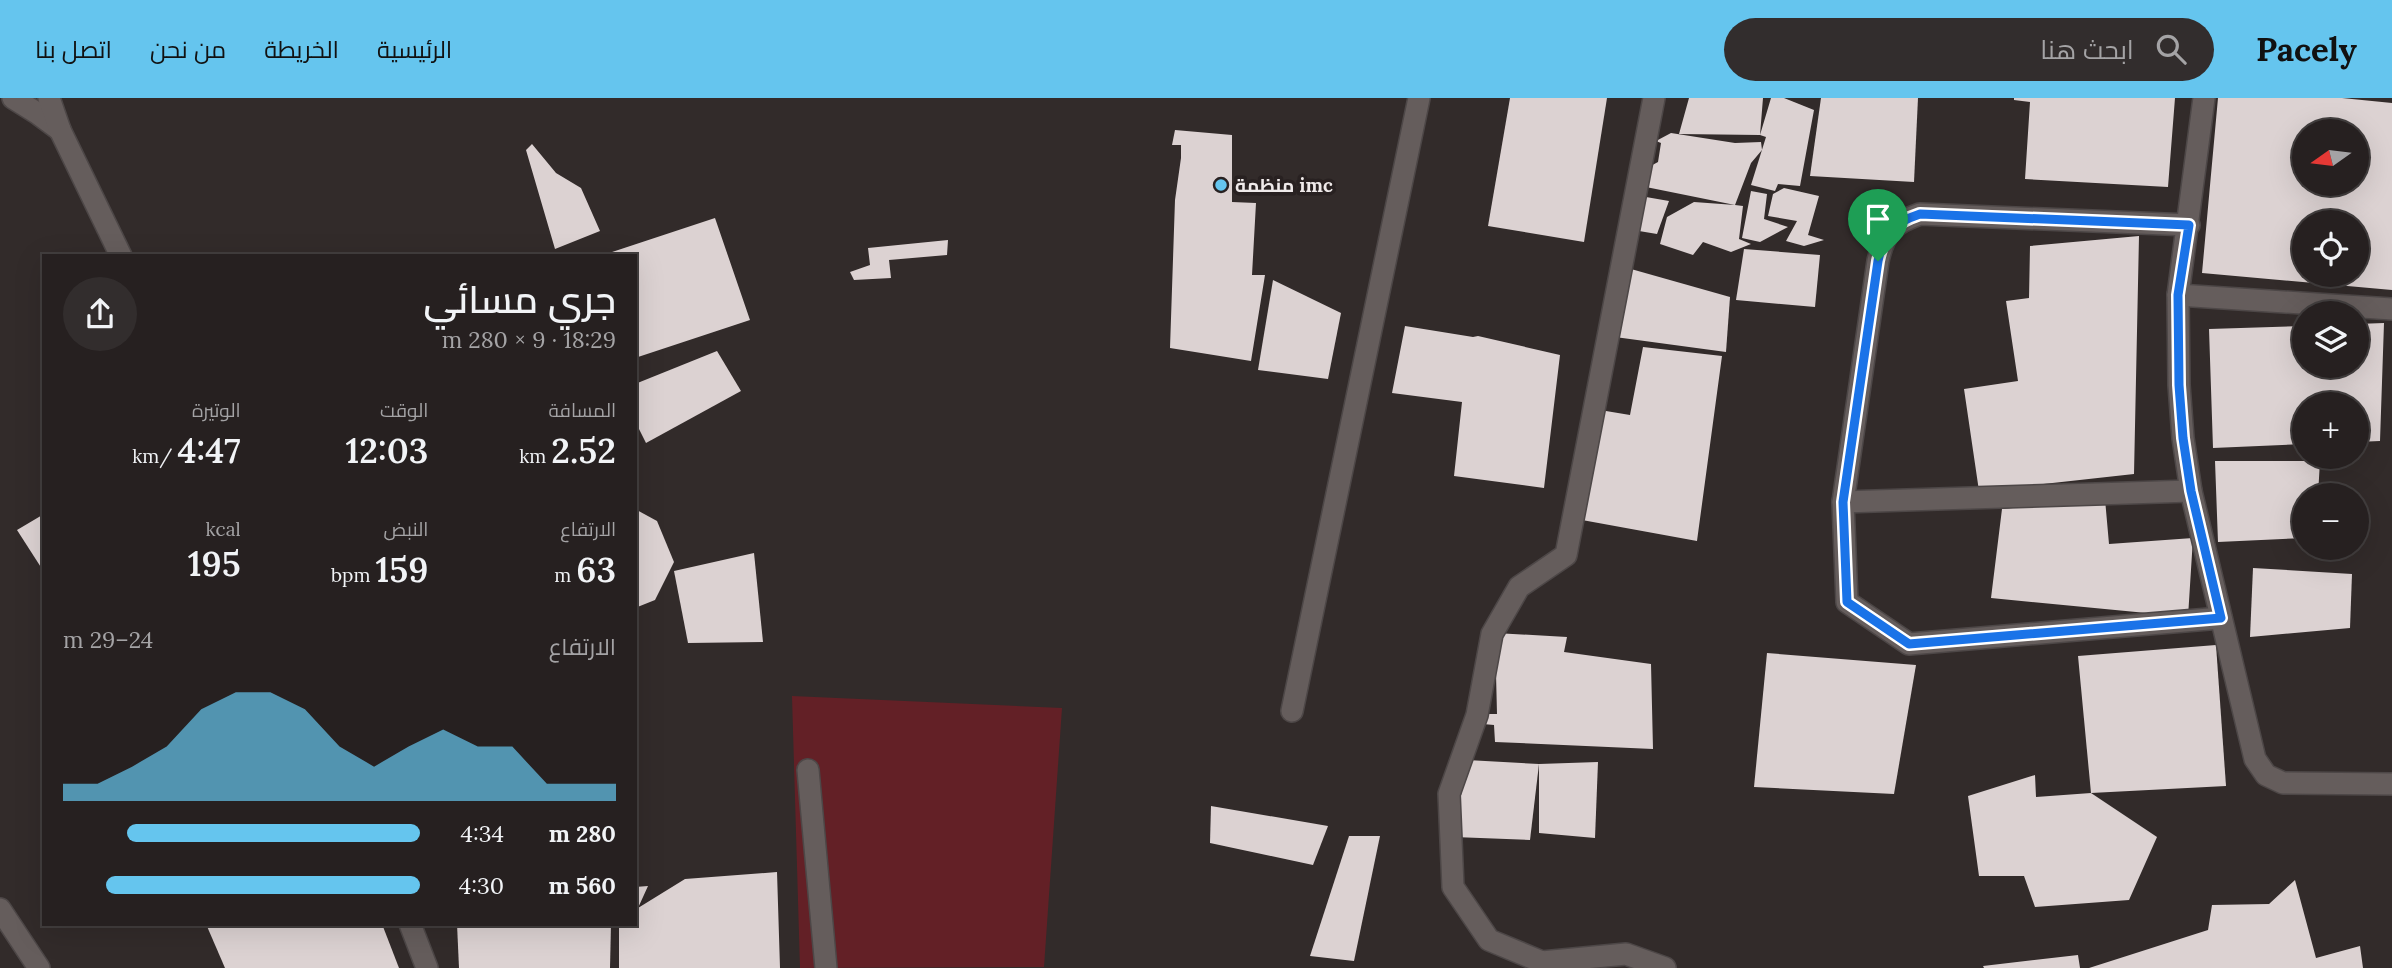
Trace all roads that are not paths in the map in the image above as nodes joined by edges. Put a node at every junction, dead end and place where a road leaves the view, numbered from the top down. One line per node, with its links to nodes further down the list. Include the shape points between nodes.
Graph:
1 (13, 98): 6 (street)
2 (49, 98): 6 (street)
3 (1419, 98): 14 (street)
4 (1654, 98): 22 (street, via 1566,555 1519,587 1492,634 1477,715 1449,794 1453,887 1489,940 1542,962 1626,954)
5 (2204, 98): 7 (street)
6 (60, 130): 8 (street)
7 (2189, 225): 9 (street); 12 (street, via 1920,214 1903,219 1881,244)
8 (120, 254)
9 (2178, 295): 10 (street); 11 (street, via 2179,385)
10 (2392, 309)
11 (2191, 491): 12 (street); 13 (street)
12 (1843, 502): 13 (street, via 1847,602 1909,644)
13 (2221, 618): 16 (street, via 2255,759 2266,775 2283,783)
14 (1292, 711)
15 (808, 770): 21 (street)
16 (2392, 784)
17 (0, 909): 19 (street)
18 (411, 926): 20 (street)
19 (39, 968)
20 (427, 968)
21 (826, 968)
22 (1665, 968)

